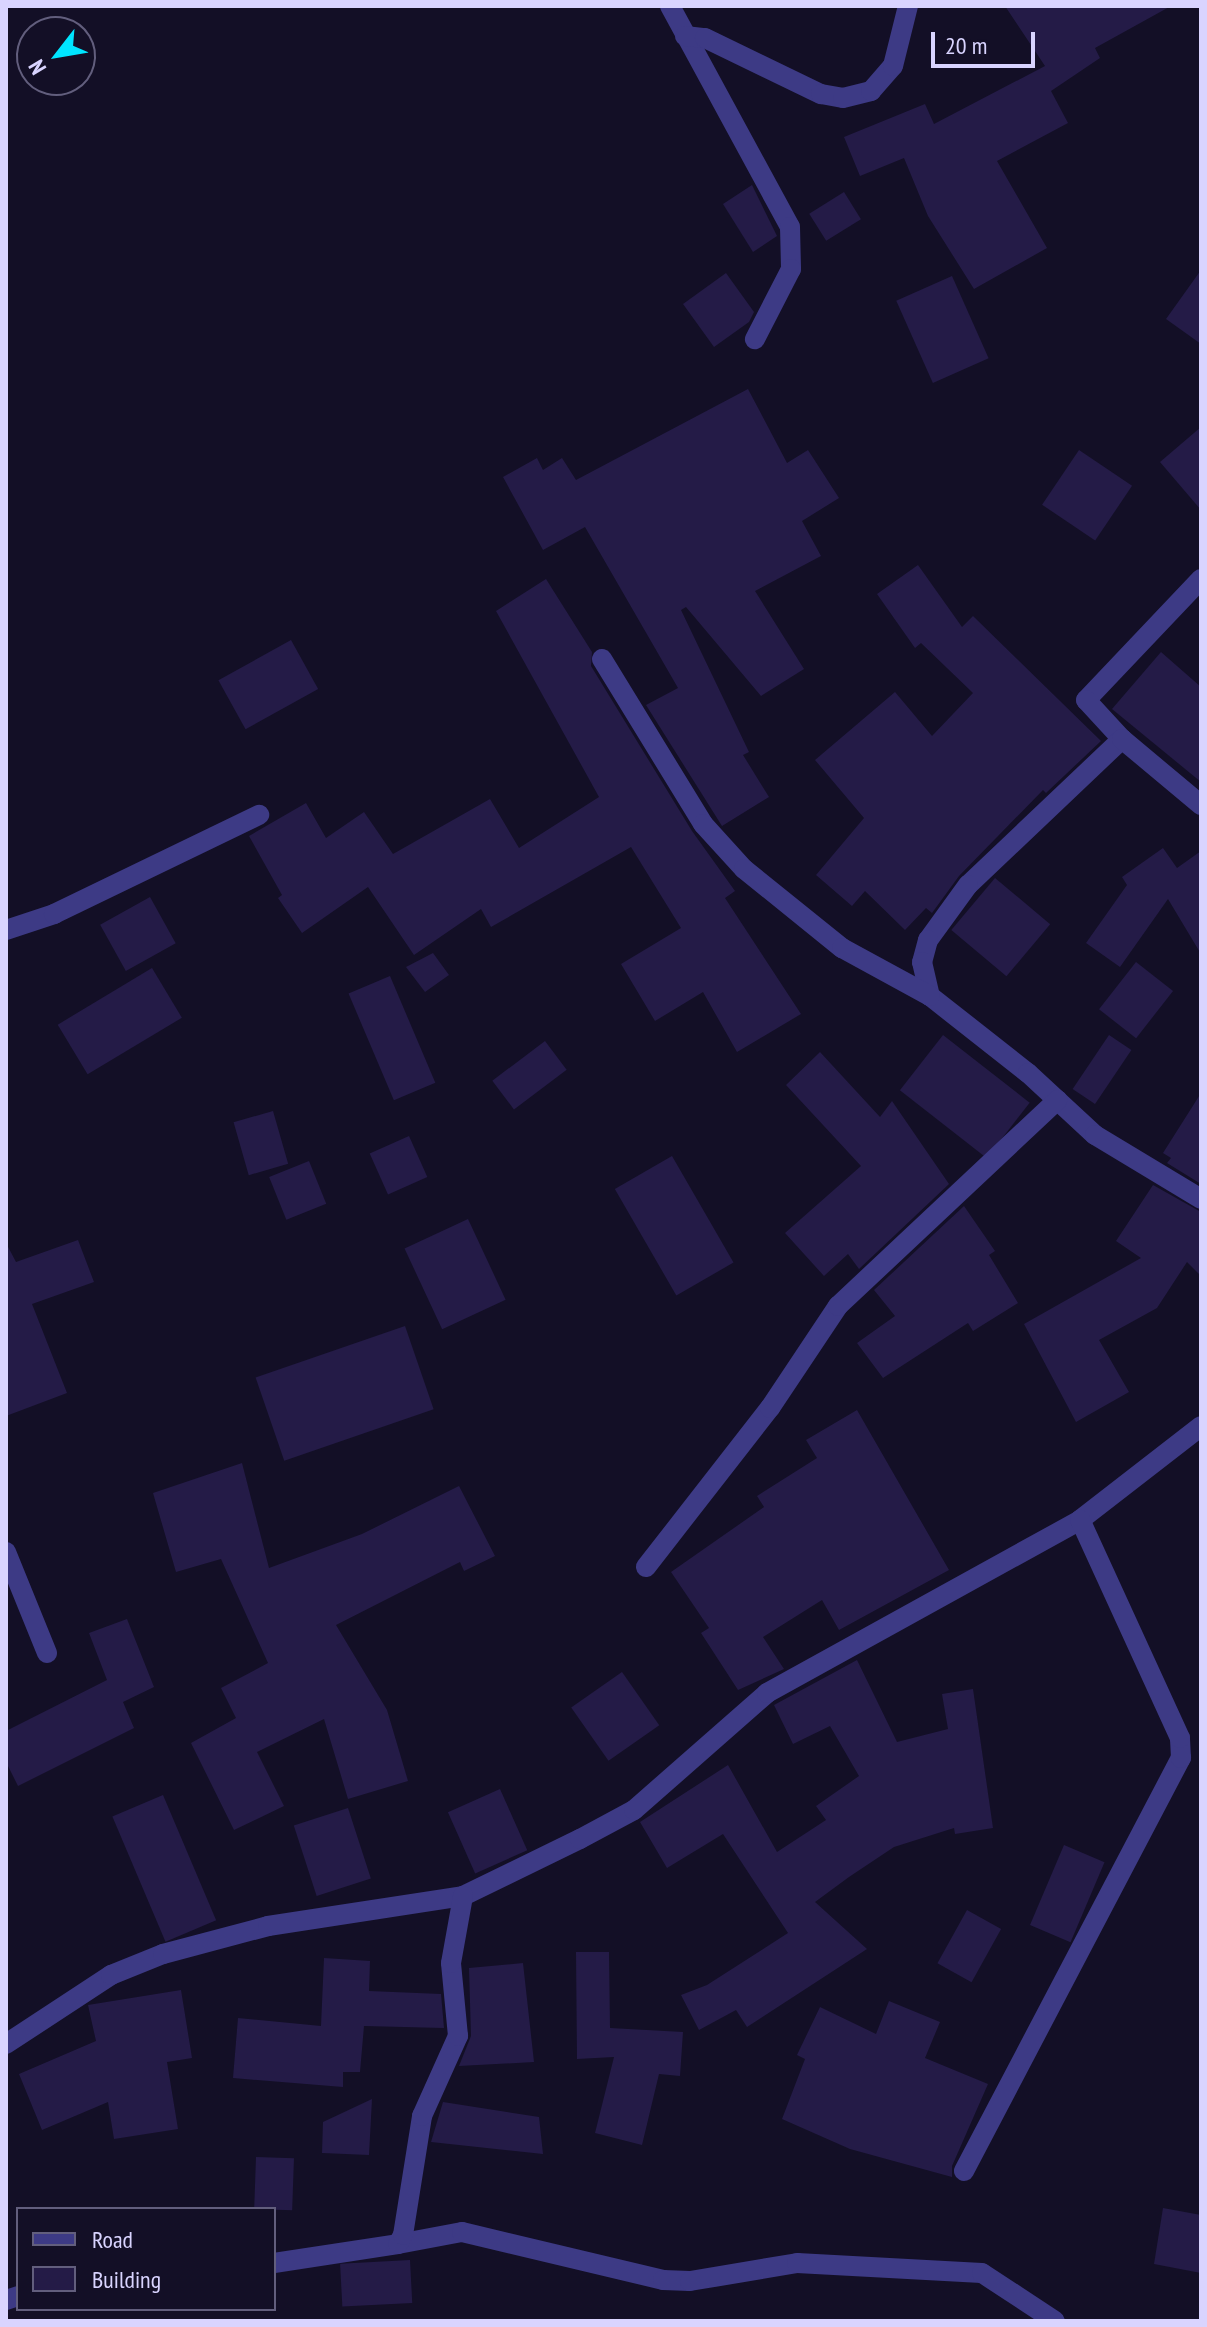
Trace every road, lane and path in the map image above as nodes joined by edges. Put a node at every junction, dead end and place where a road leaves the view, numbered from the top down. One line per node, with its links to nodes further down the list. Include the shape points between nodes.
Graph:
1 (670, 6): 3 (street)
2 (908, 6): 3 (street, via 893,66 871,91 843,98 821,94 705,38)
3 (685, 36): 4 (street, via 790,227 791,269)
4 (755, 339)
5 (1201, 579): 7 (street, via 1086,700)
6 (602, 659): 11 (street, via 703,824 744,869 842,948)
7 (1122, 739): 8 (street); 11 (street, via 968,885 928,940 922,962)
8 (1201, 805)
9 (259, 815): 10 (street, via 54,914)
10 (6, 930)
11 (930, 996): 12 (street)
12 (1057, 1100): 13 (street, via 1095,1135); 17 (street, via 838,1306 770,1408)
13 (1201, 1199)
14 (1201, 1426): 15 (street)
15 (1080, 1520): 19 (street, via 767,1693 634,1810); 21 (street, via 1180,1738 1181,1758)
16 (6, 1552): 18 (street)
17 (646, 1567)
18 (47, 1653)
19 (463, 1896): 20 (street, via 268,1926 163,1954 111,1975); 22 (street, via 451,1963 458,2036 422,2116 410,2202)
20 (6, 2044)
21 (964, 2171)
22 (398, 2244): 23 (street); 24 (street, via 462,2232 663,2280 690,2281 797,2263 982,2273)
23 (276, 2263)
24 (1055, 2321)

